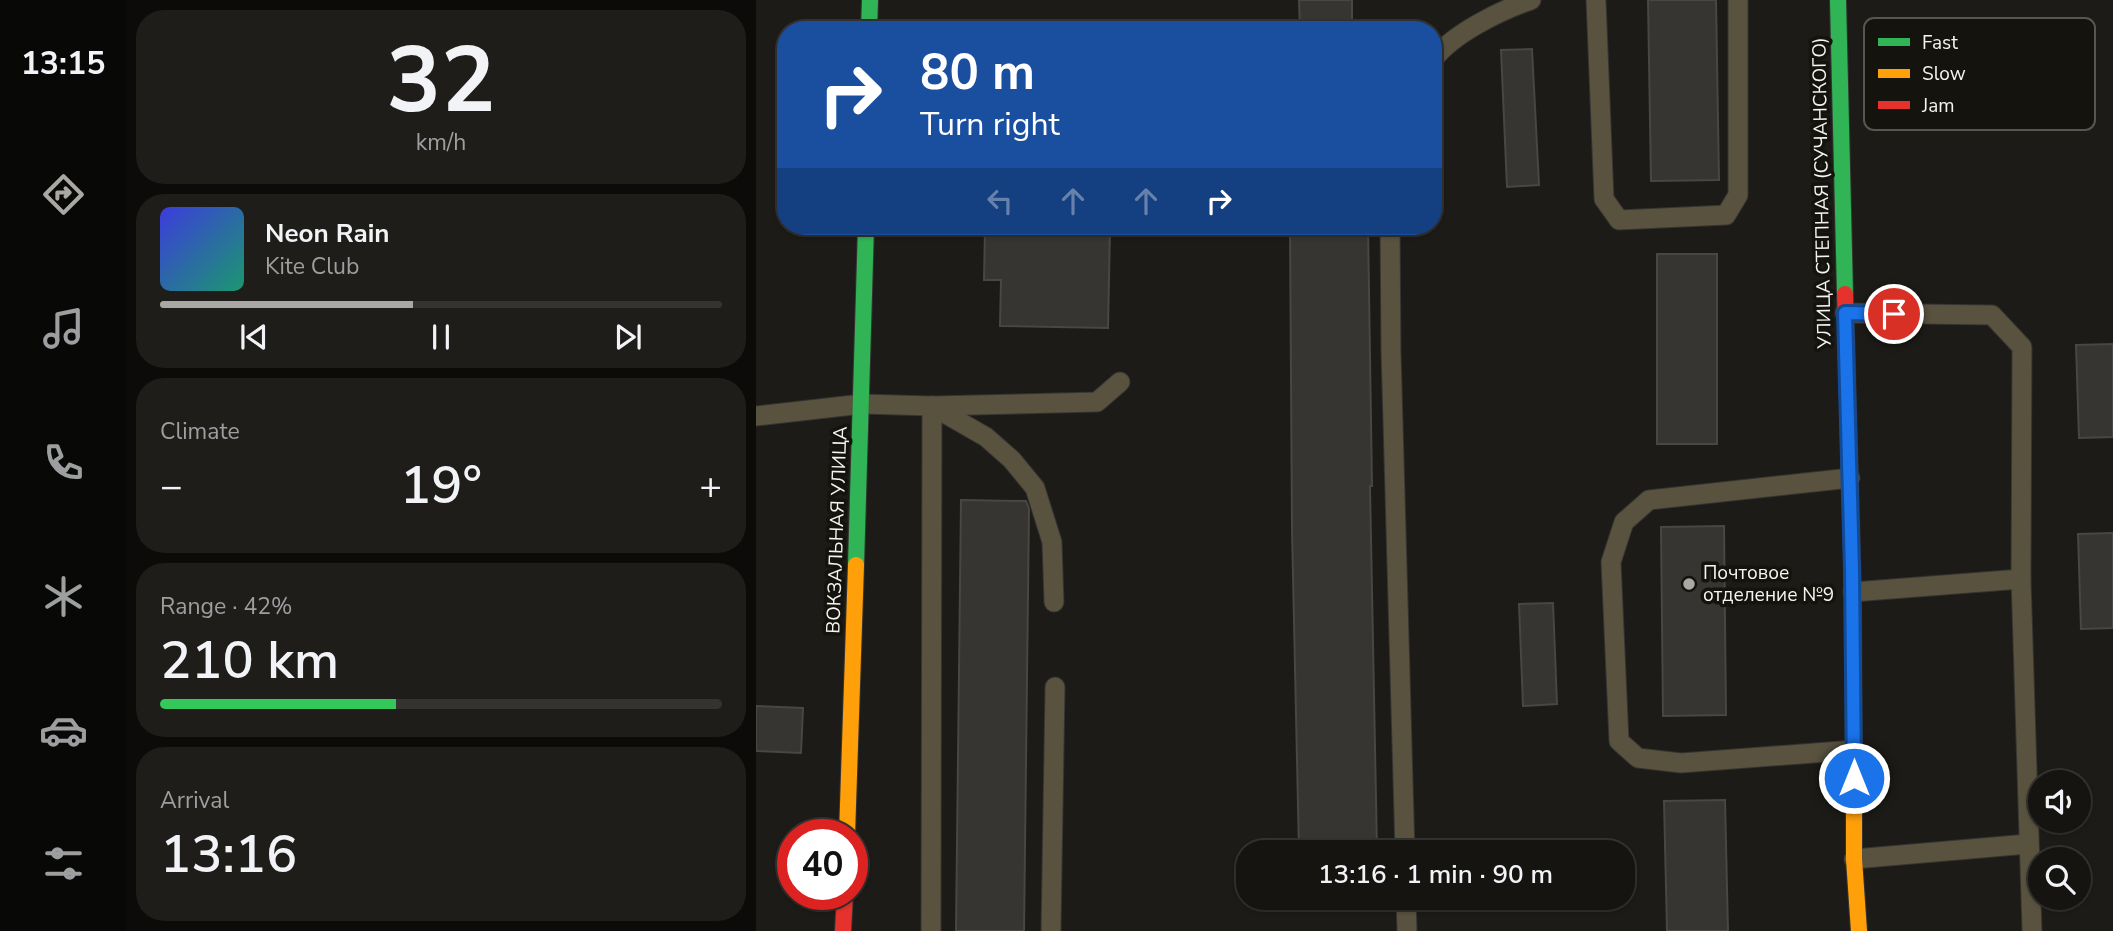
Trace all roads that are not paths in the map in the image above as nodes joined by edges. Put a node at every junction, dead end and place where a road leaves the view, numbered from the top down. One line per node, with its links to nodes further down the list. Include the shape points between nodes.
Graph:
1 (870, 0): 6 (street)
2 (1531, 0): 7 (lane, via 1473,26)
3 (1596, 0): 4 (lane, via 1604,199 1619,220 1726,215 1738,195)
4 (1738, 0)
5 (1838, 0): 10 (street, УЛИЦА СТЕПНАЯ (СУЧАНСКОГО))
6 (869, 21)
7 (1442, 50)
8 (866, 235): 12 (street, ВОКЗАЛЬНАЯ УЛИЦА)
9 (1390, 235): 22 (lane)
10 (1845, 313): 15 (street, УЛИЦА СТЕПНАЯ (СУЧАНСКОГО)); 16 (lane, via 1992,315 2022,347)
11 (1120, 382): 13 (lane, via 1097,402)
12 (862, 404): 13 (lane); 14 (lane); 21 (street, ВОКЗАЛЬНАЯ УЛИЦА)
13 (932, 407): 18 (lane, via 986,437 1035,488 1052,542); 28 (lane)
14 (756, 416)
15 (1850, 478): 17 (street, УЛИЦА СТЕПНАЯ (СУЧАНСКОГО)); 20 (lane, via 1649,500 1624,522 1611,562 1619,741 1638,758 1681,763)
16 (2021, 579): 17 (lane); 23 (lane)
17 (1853, 592): 20 (street, УЛИЦА СТЕПНАЯ (СУЧАНСКОГО))
18 (1054, 602)
19 (1055, 687): 29 (lane)
20 (1854, 750): 24 (street, УЛИЦА СТЕПНАЯ (СУЧАНСКОГО))
21 (848, 819)
22 (1405, 840)
23 (2028, 844): 24 (lane); 32 (lane)
24 (1854, 859): 31 (street, УЛИЦА СТЕПНАЯ (СУЧАНСКОГО))
25 (844, 910): 27 (street)
26 (1406, 910): 30 (lane)
27 (843, 931)
28 (930, 931)
29 (1051, 931)
30 (1407, 931)
31 (1859, 931)
32 (2032, 931)

